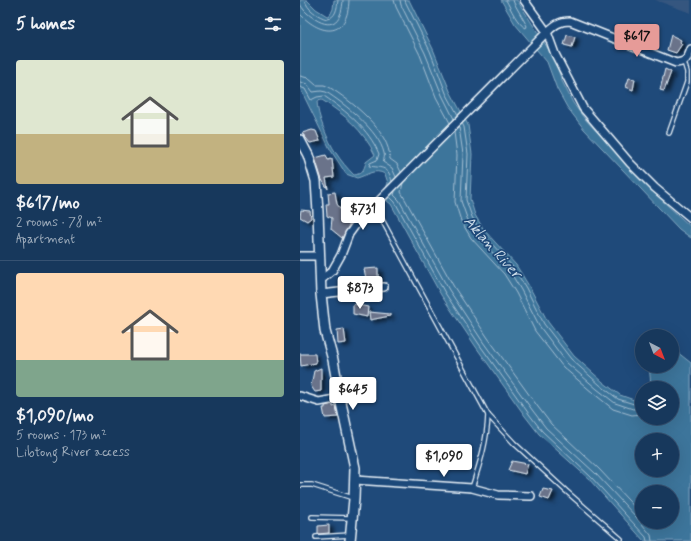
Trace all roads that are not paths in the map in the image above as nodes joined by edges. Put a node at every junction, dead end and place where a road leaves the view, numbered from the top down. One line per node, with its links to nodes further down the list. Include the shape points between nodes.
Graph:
1 (524, 0): 2 (street)
2 (546, 33): 4 (street, via 562,21 570,21 676,63); 9 (street, via 583,108 630,163); 12 (street, via 353,229 332,271)
3 (691, 49): 4 (street)
4 (684, 62): 5 (lane, via 687,82)
5 (668, 133)
6 (300, 140): 7 (street)
7 (304, 155): 11 (street, via 316,181)
8 (381, 218): 17 (lane)
9 (691, 218)
10 (300, 256): 11 (street)
11 (319, 256): 12 (street)
12 (322, 280): 14 (street)
13 (384, 287): 14 (street)
14 (321, 294): 16 (street, via 325,331 334,360)
15 (300, 396): 16 (street, via 318,402)
16 (340, 398): 18 (street, via 353,454)
17 (488, 415): 20 (lane, via 487,436); 27 (lane, via 514,443)
18 (355, 480): 20 (street); 22 (street)
19 (300, 485): 22 (lane, via 312,485)
20 (472, 488): 21 (street, via 498,495)
21 (531, 496)
22 (354, 499): 24 (street)
23 (312, 517): 24 (lane)
24 (353, 518): 26 (street)
25 (316, 537): 26 (lane)
26 (350, 538)
27 (621, 539)

